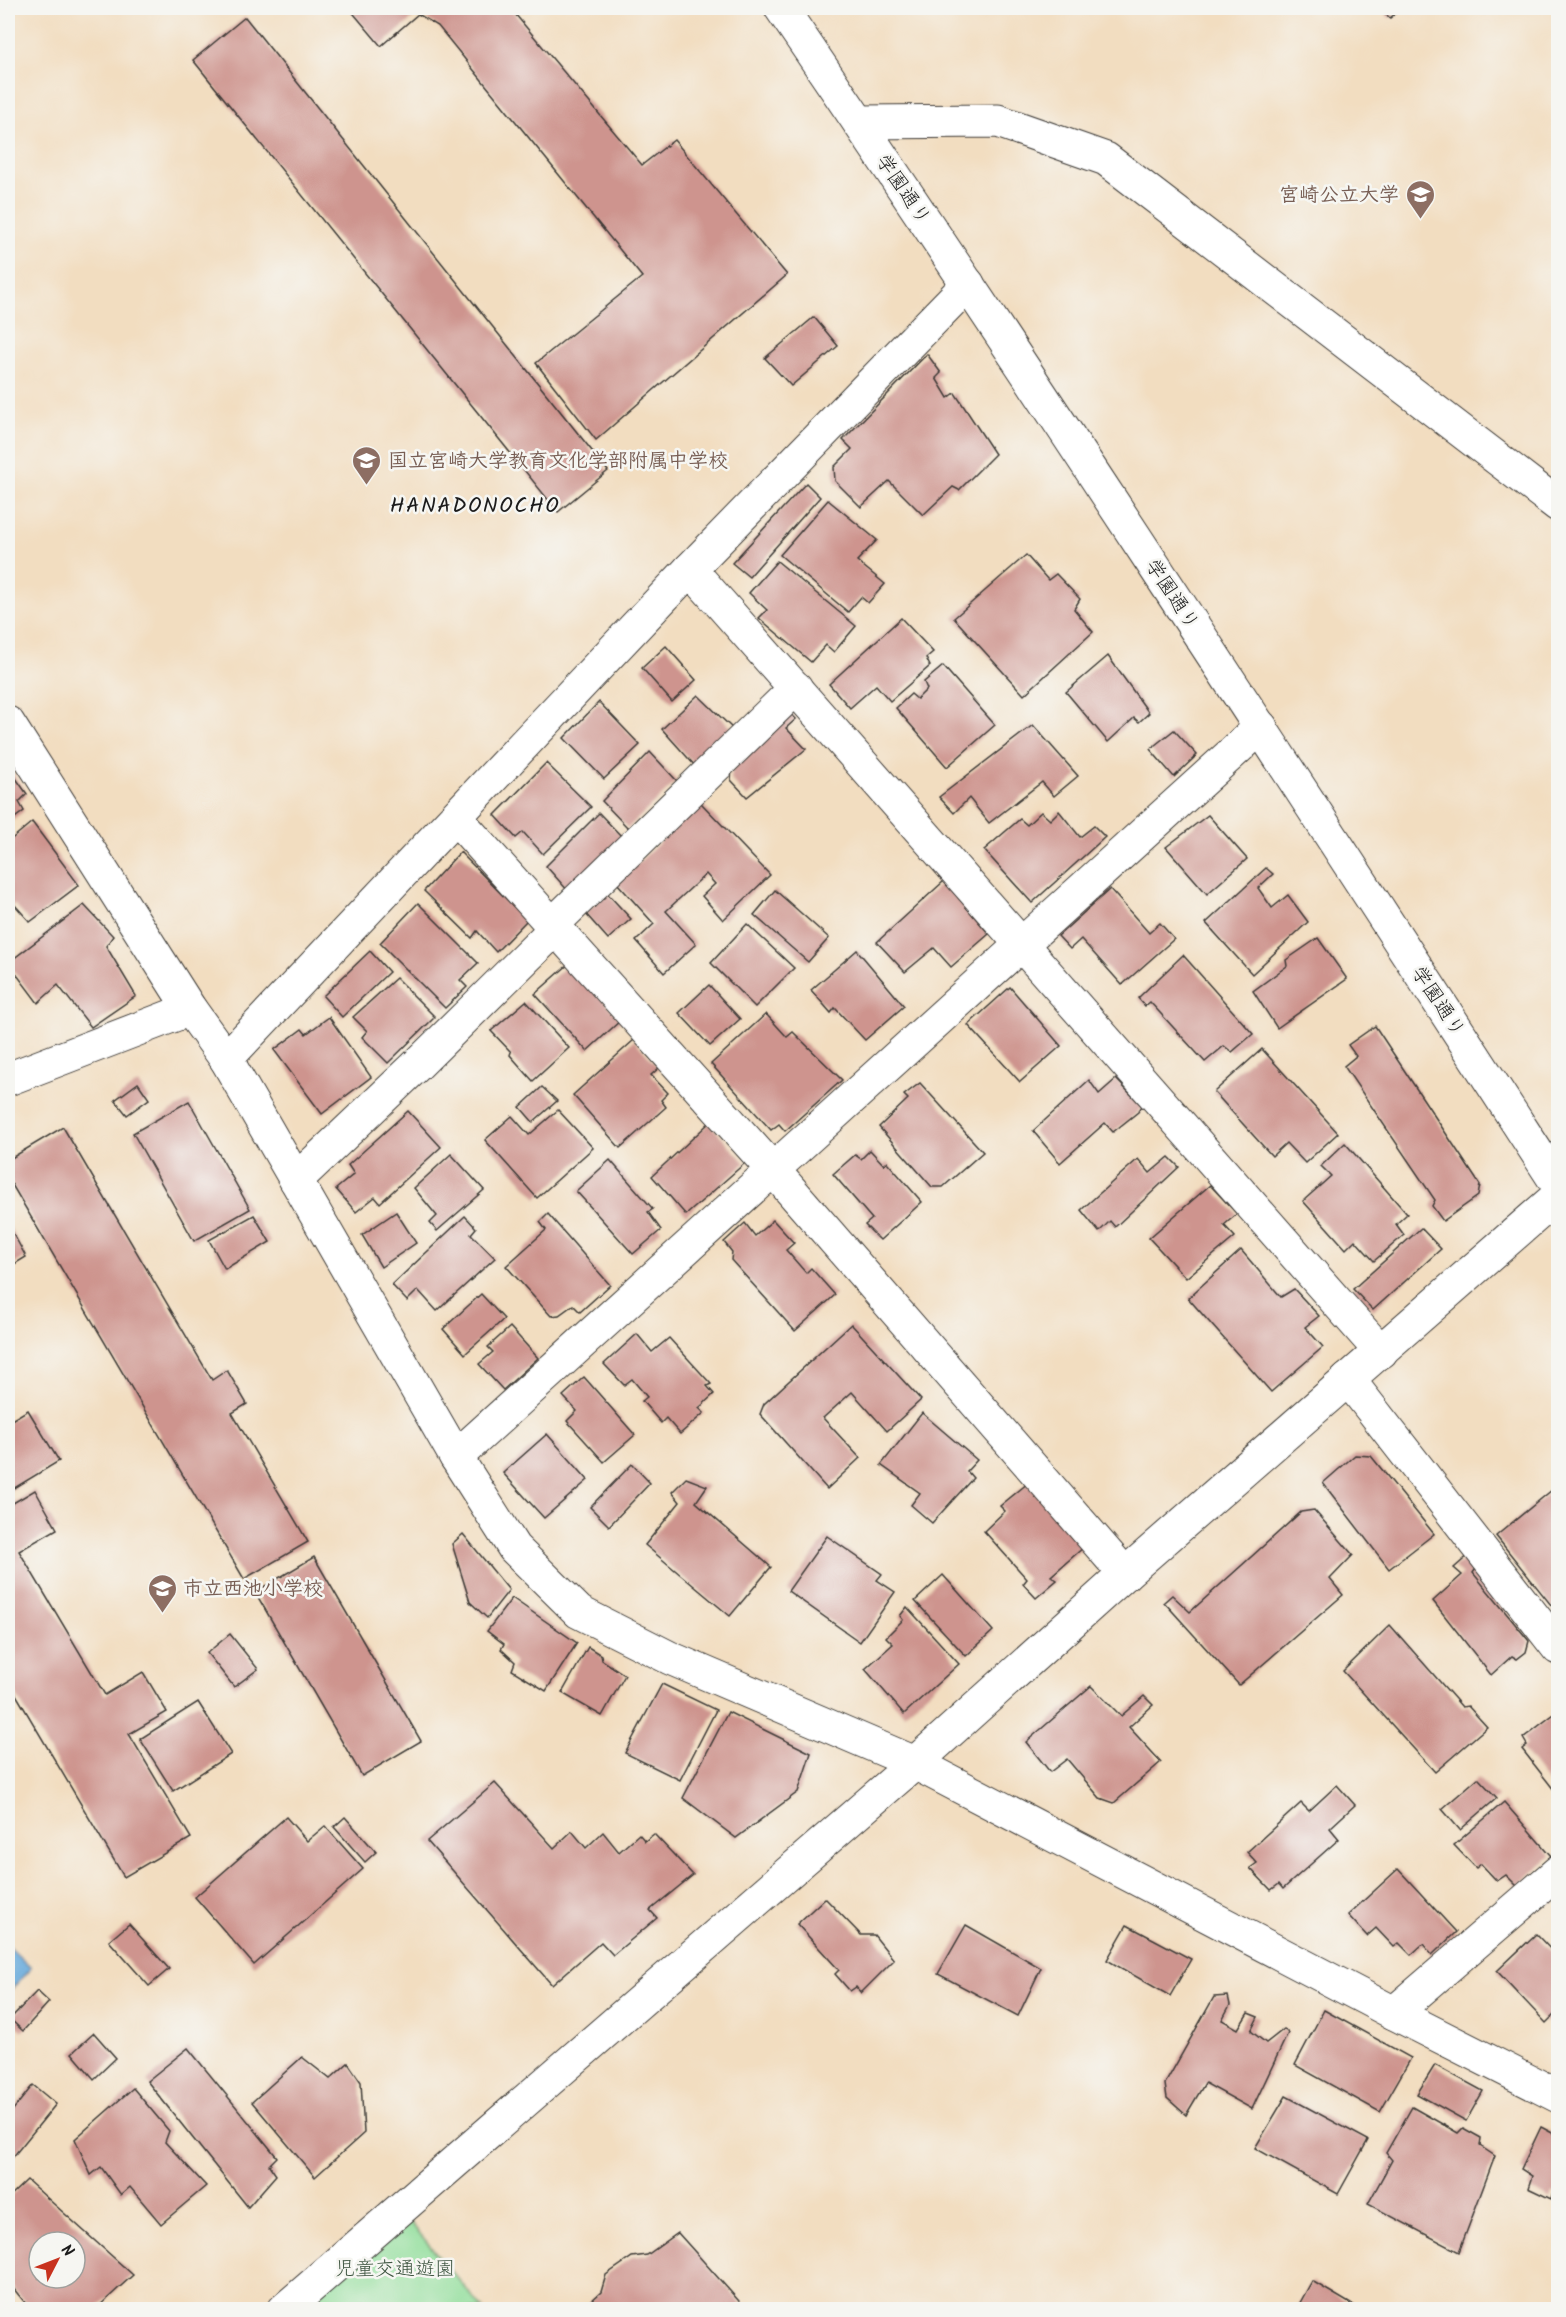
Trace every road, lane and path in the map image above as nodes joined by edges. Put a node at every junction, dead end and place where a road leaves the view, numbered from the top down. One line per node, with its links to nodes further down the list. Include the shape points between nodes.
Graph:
1 (781, 8): 2 (street, 学園通り)
2 (859, 122): 3 (street, 学園通り); 4 (street, via 998,121 1106,159)
3 (968, 284): 5 (street); 8 (street, 学園通り)
4 (1558, 505)
5 (690, 569): 6 (street); 9 (street)
6 (796, 688): 10 (street); 11 (street)
7 (8, 723): 12 (street)
8 (1261, 727): 11 (street); 17 (street, 学園通り)
9 (456, 818): 10 (street); 13 (street)
10 (553, 927): 15 (street); 16 (street)
11 (1022, 943): 15 (street); 19 (street)
12 (190, 1009): 13 (street); 14 (street)
13 (226, 1059): 16 (street)
14 (8, 1079)
15 (774, 1171): 21 (street); 22 (street)
16 (296, 1180): 21 (street)
17 (1558, 1185)
18 (1558, 1196): 19 (street)
19 (1381, 1352): 20 (street)
20 (1348, 1379): 22 (street); 23 (street)
21 (456, 1457): 24 (street, via 514,1548 579,1612 670,1658)
22 (1125, 1575): 24 (street)
23 (1558, 1648)
24 (915, 1763): 26 (street); 28 (street)
25 (1558, 1872): 26 (street)
26 (1394, 2013): 27 (street)
27 (1558, 2096)
28 (284, 2310)

